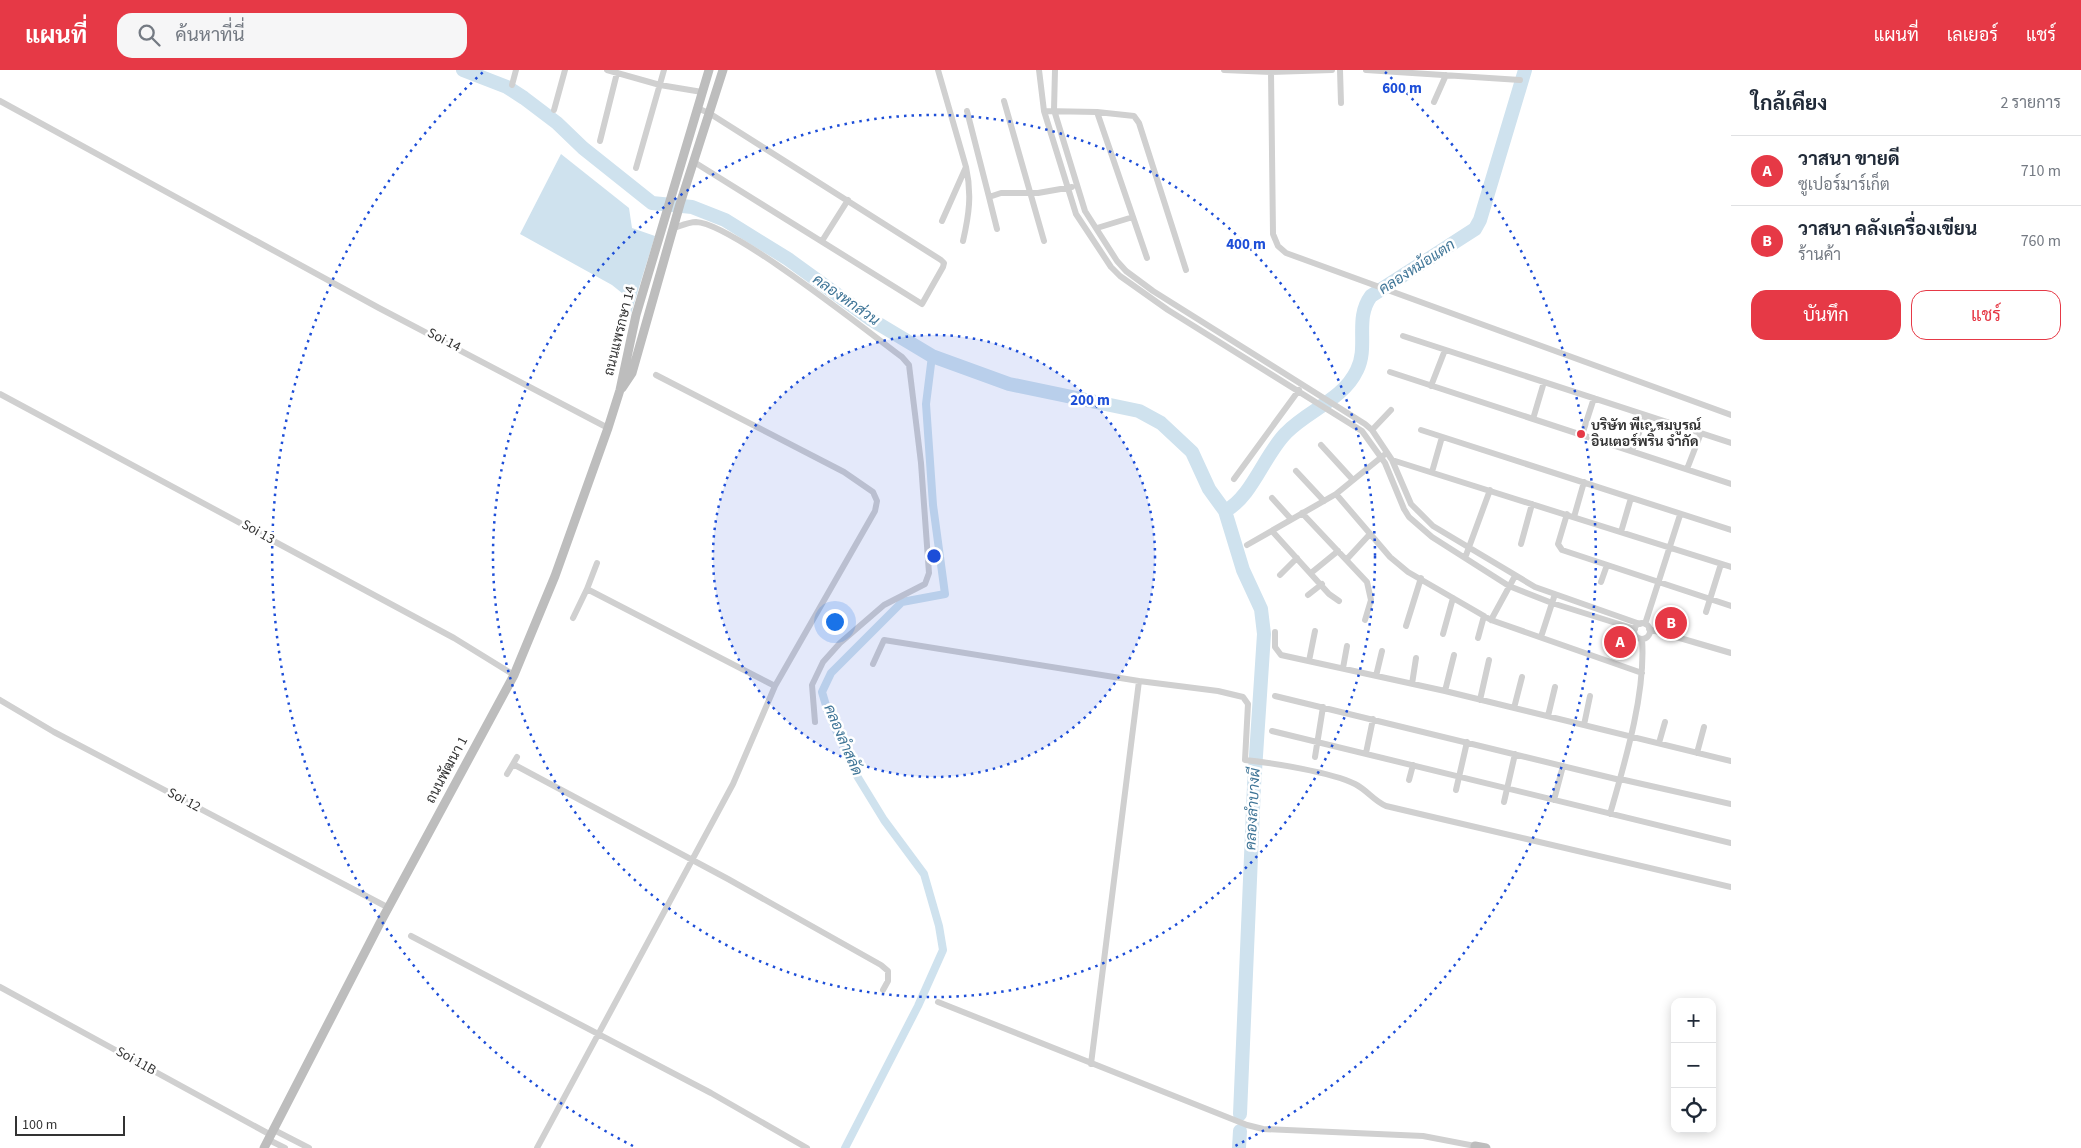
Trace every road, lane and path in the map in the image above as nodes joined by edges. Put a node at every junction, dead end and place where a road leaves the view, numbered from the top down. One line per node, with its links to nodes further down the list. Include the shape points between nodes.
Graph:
1 (516, 70): 20 (street)
2 (565, 70): 28 (street)
3 (607, 70): 17 (street)
4 (664, 70): 21 (street)
5 (709, 70): 22 (main road, ถนนแพรกษา 14)
6 (723, 70): 33 (main road, ถนนแพรกษา 14)
7 (938, 70): 36 (street)
8 (1039, 70): 31 (street)
9 (1055, 70): 29 (street)
10 (1224, 70): 16 (street)
11 (1332, 70): 16 (street)
12 (1340, 70): 26 (street)
13 (1366, 70): 14 (street)
14 (1387, 71): 15 (street)
15 (1395, 71): 18 (street)
16 (1271, 72): 70 (street, via 1273,234 1278,246 1286,252)
17 (618, 73): 21 (street); 34 (street)
18 (1446, 75): 19 (street); 25 (street)
19 (1520, 80)
20 (512, 85)
21 (660, 85): 22 (street); 37 (street)
22 (702, 92): 27 (main road, ถนนแพรกษา 14)
23 (0, 101): 72 (street, Soi 14)
24 (1004, 101): 40 (street)
25 (1434, 102)
26 (1341, 103)
27 (697, 108): 33 (street); 64 (main road, ถนนแพรกษา 14, via 636,316)
28 (554, 110)
29 (1054, 110): 31 (street); 32 (street); 38 (street)
30 (967, 111): 41 (street)
31 (1044, 111): 39 (street)
32 (1097, 112): 43 (street); 52 (street, via 1129,114 1136,119)
33 (709, 113): 35 (main road, ถนนแพรกษา 14); 42 (street)
34 (600, 141)
35 (694, 162): 45 (main road, ถนนแพรกษา 14); 49 (street)
36 (966, 167): 44 (street); 50 (street, via 971,208)
37 (636, 168)
38 (1076, 186): 39 (street); 46 (street, via 1085,211)
39 (1068, 187): 40 (street); 54 (street, via 1081,223 1111,267)
40 (1030, 192): 41 (street); 48 (street)
41 (989, 197): 47 (street)
42 (848, 200): 49 (street); 49 (street, via 944,262 924,304)
43 (1133, 218): 46 (street); 51 (street)
44 (942, 221)
45 (675, 225): 64 (main road, ถนนแพรกษา 14, via 632,373); 174 (street, via 696,222 747,246 787,272 902,357 908,365 921,463 929,573 925,584 884,605 823,662 812,685)
46 (1097, 228): 53 (street, via 1117,261)
47 (997, 230)
48 (1044, 240)
49 (822, 241)
50 (964, 241)
51 (1146, 258)
52 (1186, 270)
53 (1153, 291): 54 (street); 55 (street)
54 (1147, 297): 57 (street)
55 (1220, 333): 57 (street); 62 (street)
56 (1404, 336): 58 (street)
57 (1216, 341): 65 (street)
58 (1445, 350): 61 (street); 63 (street)
59 (1390, 372): 63 (street)
60 (656, 374): 163 (street, via 841,471 873,492 877,501 875,511)
61 (1544, 382): 67 (street); 71 (street)
62 (1303, 384): 65 (street); 73 (street)
63 (1431, 386): 71 (street)
64 (620, 390): 72 (main road, ถนนพัฒนา 1)
65 (1297, 392): 82 (street, via 1362,431); 87 (street)
66 (0, 394): 158 (street, Soi 13, via 446,634)
67 (1594, 398): 69 (street); 76 (street)
68 (1391, 410): 73 (street)
69 (1646, 415): 75 (street); 81 (street)
70 (1731, 415)
71 (1533, 419): 76 (street)
72 (608, 428): 158 (main road, ถนนพัฒนา 1, via 555,576)
73 (1372, 430): 80 (street)
74 (1421, 430): 77 (street)
75 (1701, 433): 78 (street); 84 (street)
76 (1582, 435): 81 (street)
77 (1442, 436): 86 (street); 89 (street)
78 (1731, 443)
79 (1321, 445): 88 (street)
80 (1387, 451): 82 (street); 83 (street)
81 (1632, 452): 84 (street)
82 (1381, 458): 88 (street); 112 (street, via 1409,517 1432,538)
83 (1392, 460): 86 (street); 109 (street, via 1416,511)
84 (1687, 469): 90 (street)
85 (1296, 471): 95 (street)
86 (1432, 472): 91 (street)
87 (1234, 479)
88 (1353, 480): 92 (street)
89 (1584, 482): 94 (street); 100 (street)
90 (1731, 484)
91 (1490, 490): 96 (street); 109 (street)
92 (1336, 494): 95 (street); 105 (street)
93 (1272, 498): 101 (street)
94 (1631, 498): 99 (street); 104 (street)
95 (1324, 500): 97 (street)
96 (1532, 504): 98 (street); 106 (street)
97 (1302, 513): 101 (street); 110 (street)
98 (1567, 514): 100 (street); 116 (street, via 1559,547)
99 (1680, 515): 102 (street); 108 (street)
100 (1574, 517): 104 (street)
101 (1291, 519): 103 (street)
102 (1731, 530)
103 (1272, 531): 107 (street); 111 (street)
104 (1621, 532): 108 (street)
105 (1370, 534): 113 (street); 121 (street, via 1399,566)
106 (1521, 544)
107 (1247, 545)
108 (1670, 548): 115 (street); 124 (street)
109 (1469, 550): 112 (street); 120 (street)
110 (1338, 551): 113 (street); 118 (street)
111 (1297, 558): 118 (street); 119 (street)
112 (1465, 558): 125 (street)
113 (1347, 559): 137 (street, via 1370,590 1371,600)
114 (597, 564): 126 (street)
115 (1721, 564): 117 (street); 130 (street)
116 (1607, 565): 122 (street); 124 (street)
117 (1731, 567)
118 (1311, 572): 123 (street)
119 (1280, 575)
120 (1514, 576): 125 (street); 127 (street)
121 (1421, 578): 129 (street); 139 (street)
122 (1601, 582)
123 (1322, 584): 128 (street); 131 (street, via 1335,600)
124 (1659, 584): 130 (street); 140 (street)
125 (1509, 586): 132 (street); 138 (street)
126 (587, 589): 136 (street); 163 (street)
127 (1555, 594): 132 (street); 140 (street)
128 (1308, 596)
129 (1453, 598): 135 (street); 144 (street)
130 (1709, 599): 133 (street); 134 (street)
131 (1340, 601)
132 (1552, 603): 141 (street); 145 (street)
133 (1731, 606)
134 (1706, 612)
135 (1484, 616): 138 (street); 146 (street)
136 (573, 618)
137 (1364, 620)
138 (1491, 620): 145 (street)
139 (1406, 626)
140 (1645, 626): 141 (street); 147 (street, via 1649,634); 150 (street)
141 (1634, 629): 147 (street, via 1636,636)
142 (1315, 631): 154 (street)
143 (1275, 632): 154 (street, via 1278,653)
144 (1443, 634)
145 (1541, 637): 157 (street)
146 (1478, 638)
147 (1642, 639): 157 (street)
148 (1347, 646): 156 (street)
149 (1382, 651): 159 (street)
150 (1731, 653)
151 (1454, 655): 165 (street)
152 (1416, 658): 162 (street)
153 (1489, 660): 169 (street)
154 (1309, 661): 156 (street)
155 (873, 664): 161 (street, via 884,640)
156 (1343, 668): 159 (street)
157 (1642, 673): 179 (street)
158 (514, 675): 205 (main road, ถนนพัฒนา 1)
159 (1376, 676): 162 (street)
160 (1522, 677): 171 (street)
161 (1139, 680): 204 (street, via 1218,691 1243,698 1248,704 1245,760 1268,762 1354,783 1386,806); 211 (street)
162 (1412, 684): 165 (street)
163 (775, 686): 203 (street, via 733,784)
164 (1555, 687): 172 (street)
165 (1445, 692): 169 (street)
166 (1276, 696): 170 (street)
167 (1590, 696): 176 (street)
168 (0, 700): 205 (street, Soi 12, via 54,732)
169 (1480, 700): 171 (street)
170 (1323, 707): 173 (street); 180 (street)
171 (1514, 708): 172 (street)
172 (1548, 716): 176 (street)
173 (1373, 719): 181 (street); 184 (street)
174 (815, 722)
175 (1665, 722): 182 (street)
176 (1584, 725): 179 (street)
177 (1704, 727): 183 (street)
178 (1272, 731): 180 (street)
179 (1630, 736): 182 (street); 194 (street)
180 (1317, 742): 184 (street); 187 (street)
181 (1467, 742): 185 (street); 193 (street)
182 (1660, 744): 183 (street)
183 (1697, 752): 188 (street)
184 (1366, 753): 190 (street)
185 (1514, 754): 191 (street); 196 (street)
186 (517, 757): 189 (street)
187 (1314, 757)
188 (1731, 761)
189 (513, 764): 192 (street); 203 (street)
190 (1413, 765): 193 (street); 195 (street)
191 (1563, 766): 194 (street); 198 (street)
192 (507, 774)
193 (1459, 776): 196 (street); 197 (street)
194 (1620, 779): 200 (street); 201 (street)
195 (1409, 780)
196 (1507, 788): 198 (street); 199 (street)
197 (1456, 790)
198 (1554, 800): 201 (street)
199 (1504, 802)
200 (1731, 804)
201 (1610, 814): 202 (street)
202 (1731, 842)
203 (692, 860): 208 (street, via 881,965 888,971); 210 (street)
204 (1731, 887)
205 (389, 908): 212 (main road, ถนนพัฒนา 1)
206 (410, 936): 210 (street)
207 (0, 987): 212 (street, Soi 11B)
208 (883, 990)
209 (938, 1002): 211 (street)
210 (598, 1034): 216 (street); 217 (street)
211 (1091, 1064): 213 (street, via 1223,1117 1263,1129 1423,1136)
212 (270, 1138): 214 (street); 215 (street)
213 (1475, 1147): 218 (main road)
214 (285, 1148)
215 (309, 1148)
216 (538, 1148)
217 (807, 1148)
218 (1486, 1148)

